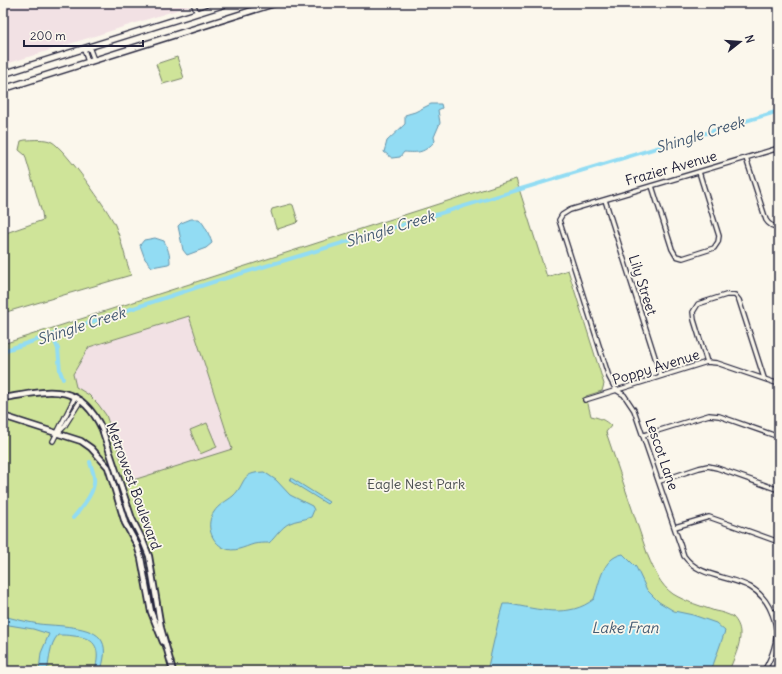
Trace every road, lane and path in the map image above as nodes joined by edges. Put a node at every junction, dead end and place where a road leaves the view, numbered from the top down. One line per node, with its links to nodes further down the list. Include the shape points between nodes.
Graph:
1 (193, 3): 4 (street)
2 (229, 3): 4 (main road)
3 (276, 3): 6 (main road)
4 (197, 13): 5 (main road)
5 (86, 48): 6 (street); 7 (main road)
6 (91, 61): 8 (main road)
7 (3, 74)
8 (3, 89)
9 (779, 148): 10 (street, Frazier Avenue)
10 (746, 158): 11 (street, Frazier Avenue); 15 (street, via 766,220)
11 (699, 172): 12 (street, Frazier Avenue); 12 (street, via 720,236 714,248 683,258 676,256 672,249)
12 (652, 186): 13 (street, Frazier Avenue)
13 (605, 200): 14 (street, Frazier Avenue); 17 (street, Lily Street)
14 (570, 210): 20 (street, Lescot Lane, via 562,215 560,225 609,377)
15 (779, 227)
16 (707, 362): 17 (street, Poppy Avenue); 18 (street, Poppy Avenue); 18 (street, via 693,312 698,304 726,295 735,296 740,300)
17 (661, 376): 20 (street, Poppy Avenue)
18 (764, 378): 19 (street, Poppy Avenue)
19 (779, 384)
20 (616, 390): 24 (street, Poppy Avenue); 27 (street, Lescot Lane, via 624,395 632,406)
21 (75, 397): 22 (street, Metrowest Boulevard, via 55,391); 23 (street, Metrowest Boulevard); 26 (street)
22 (3, 398)
23 (81, 400): 26 (street); 30 (street, Metrowest Boulevard, via 96,415)
24 (585, 400)
25 (3, 416): 26 (street, Metrowest Boulevard)
26 (58, 433): 29 (street); 31 (street, Metrowest Boulevard, via 81,441 91,448 104,462)
27 (644, 435): 28 (street, via 709,414); 32 (street, Lescot Lane)
28 (779, 437)
29 (53, 441)
30 (116, 471): 31 (street); 37 (street, Metrowest Boulevard, via 132,519 149,556)
31 (110, 474): 36 (street, Metrowest Boulevard, via 124,518 141,558)
32 (660, 481): 33 (street, via 708,466); 34 (street, Lescot Lane)
33 (779, 490)
34 (675, 527): 35 (street, via 709,517); 39 (street, Lescot Lane, via 684,556 690,564 700,570 750,587 764,599)
35 (779, 542)
36 (148, 598): 37 (street); 41 (street, Metrowest Boulevard, via 153,620)
37 (155, 598): 41 (street, Metrowest Boulevard)
38 (779, 610): 39 (street)
39 (772, 613): 40 (street, Lescot Lane)
40 (777, 648): 43 (street, Lescot Lane)
41 (171, 664): 42 (street, Metrowest Boulevard)
42 (173, 671)
43 (764, 671)

